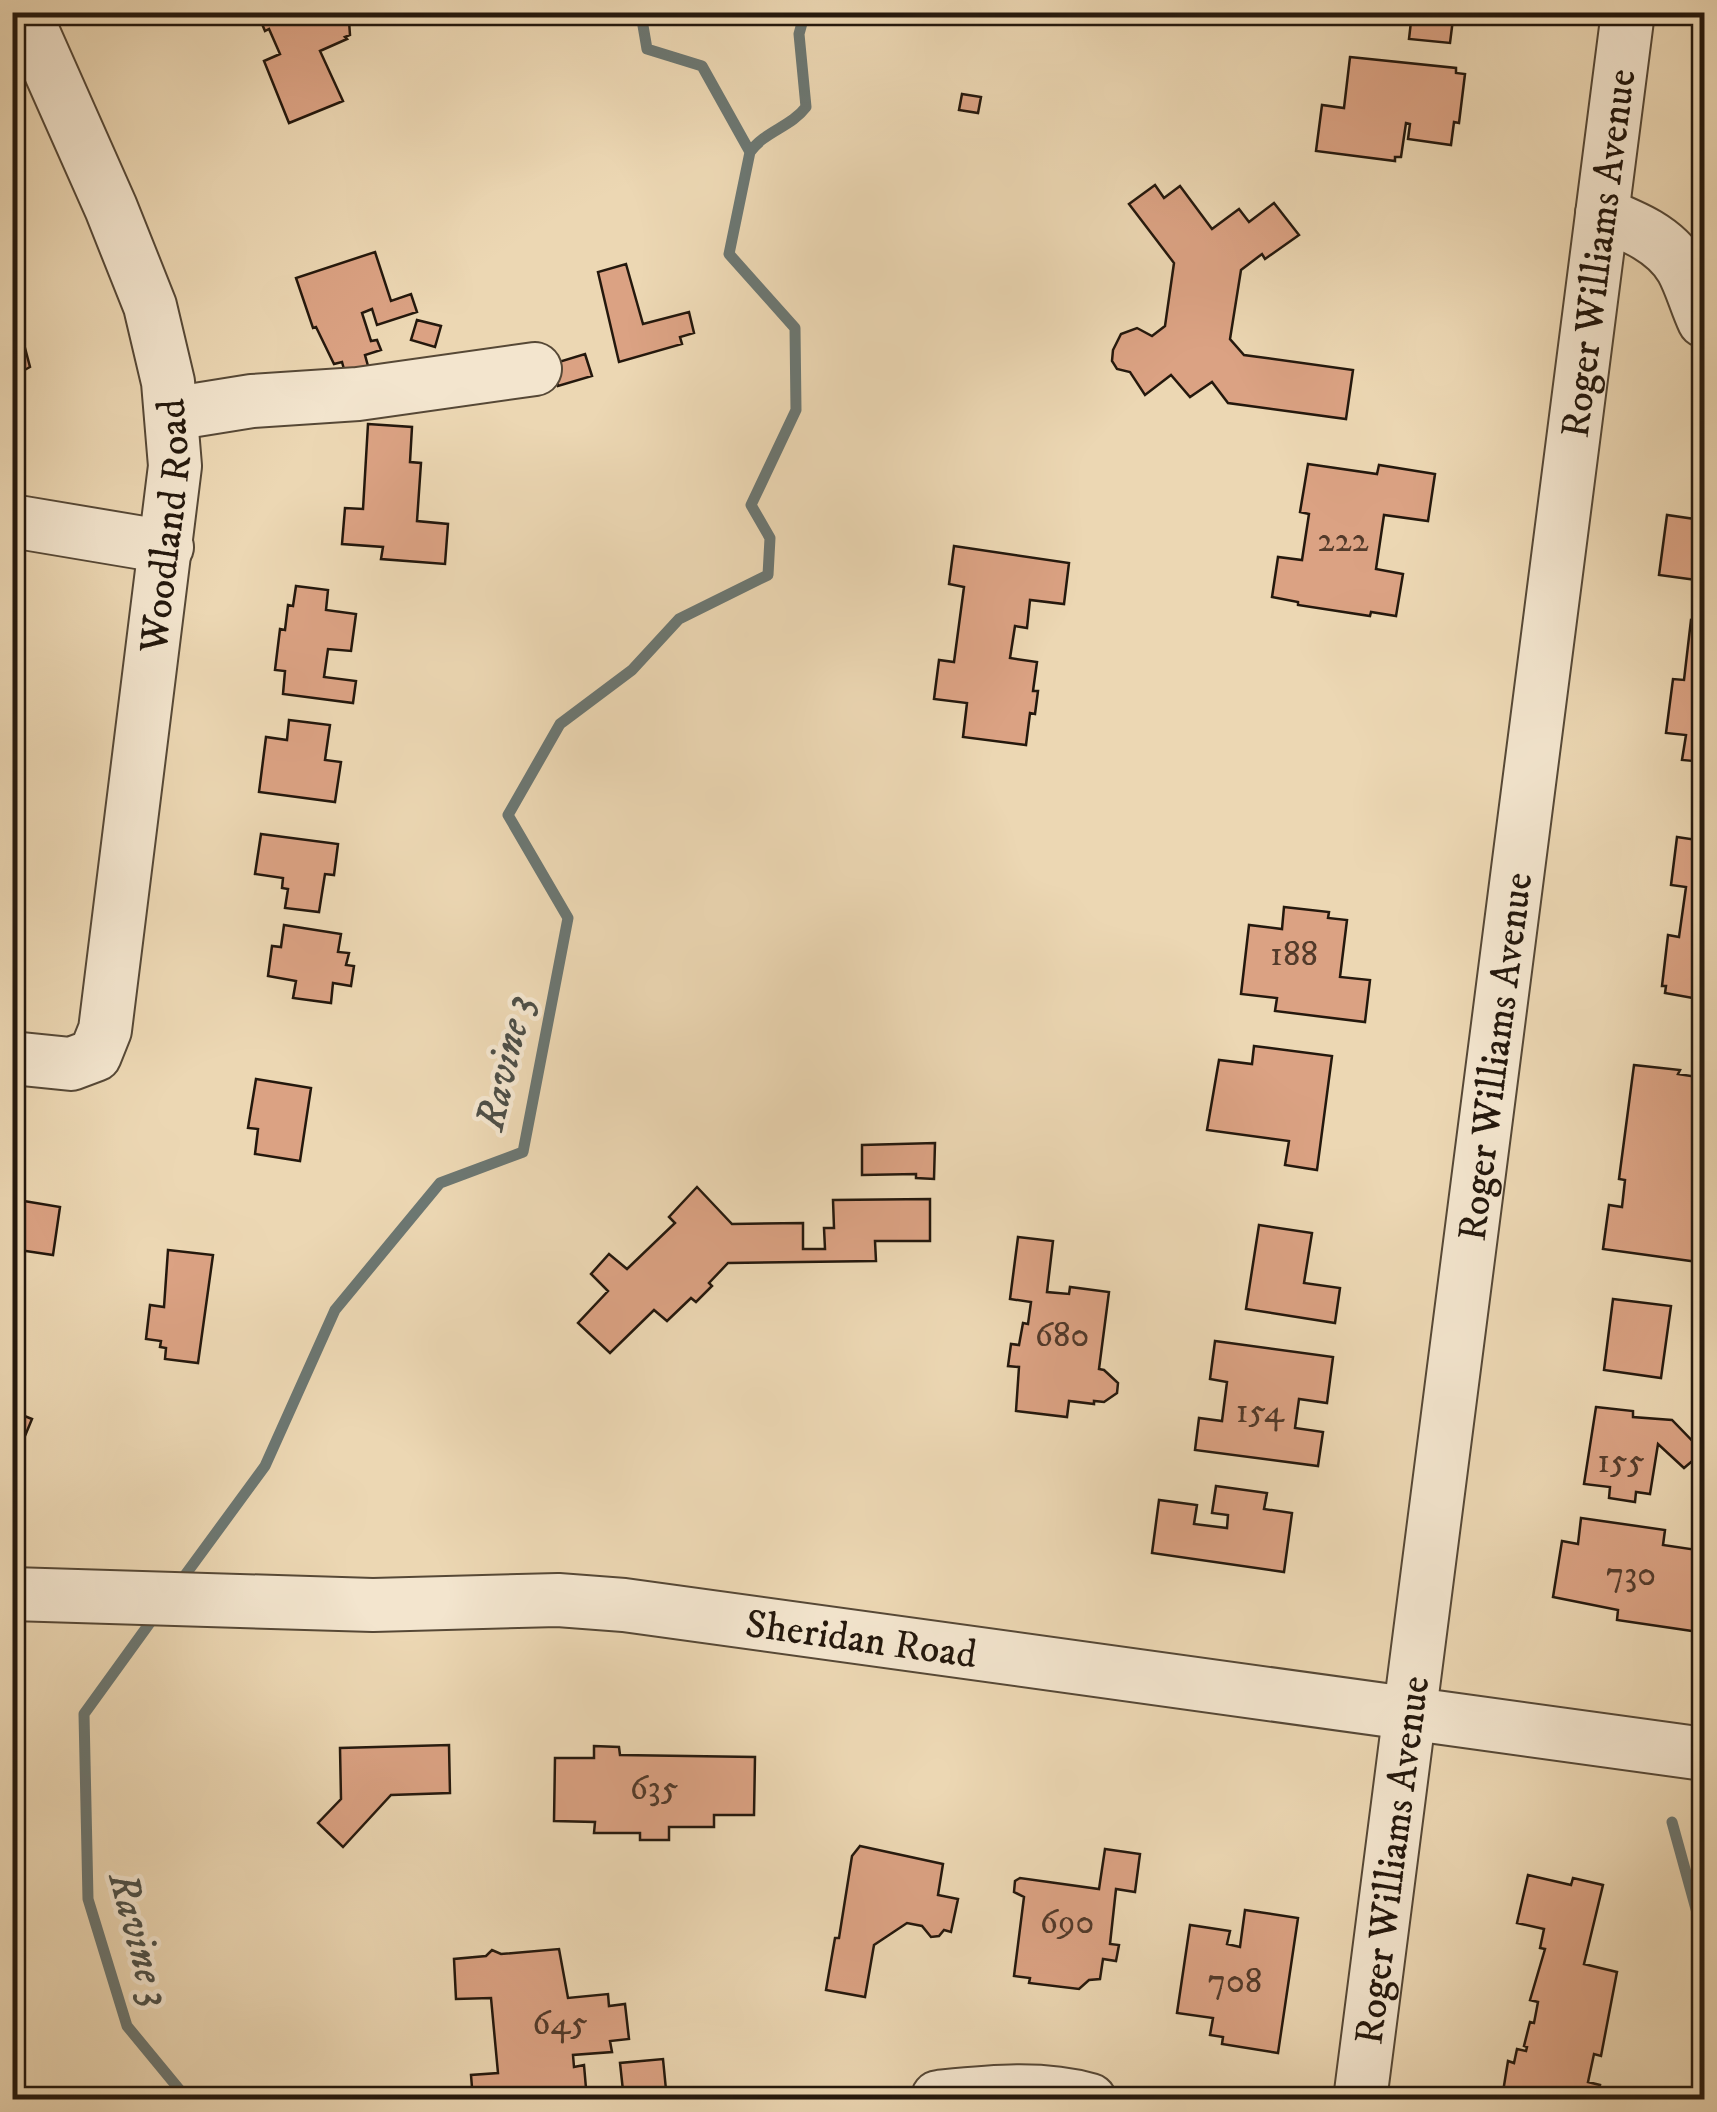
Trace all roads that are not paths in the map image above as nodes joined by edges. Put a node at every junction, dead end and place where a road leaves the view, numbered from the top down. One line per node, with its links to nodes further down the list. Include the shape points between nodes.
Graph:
1 (24, 12): 6 (street, Woodland Road, via 150,306)
2 (1628, 12): 3 (street, Roger Williams Avenue)
3 (1602, 214): 4 (street, via 1661,245 1681,267); 11 (street, Roger Williams Avenue)
4 (1704, 320)
5 (535, 369): 6 (street)
6 (171, 414): 8 (street, Woodland Road, via 176,466)
7 (12, 522): 8 (street)
8 (168, 546): 9 (street, Woodland Road, via 106,1030 95,1055 71,1064)
9 (12, 1058)
10 (12, 1594): 11 (street, Sheridan Road, via 624,1605)
11 (1407, 1714): 12 (street, Sheridan Road); 15 (street, Roger Williams Avenue)
12 (1704, 1754)
13 (938, 2097): 14 (street, via 995,2091)
14 (1090, 2100)
15 (1360, 2100)

